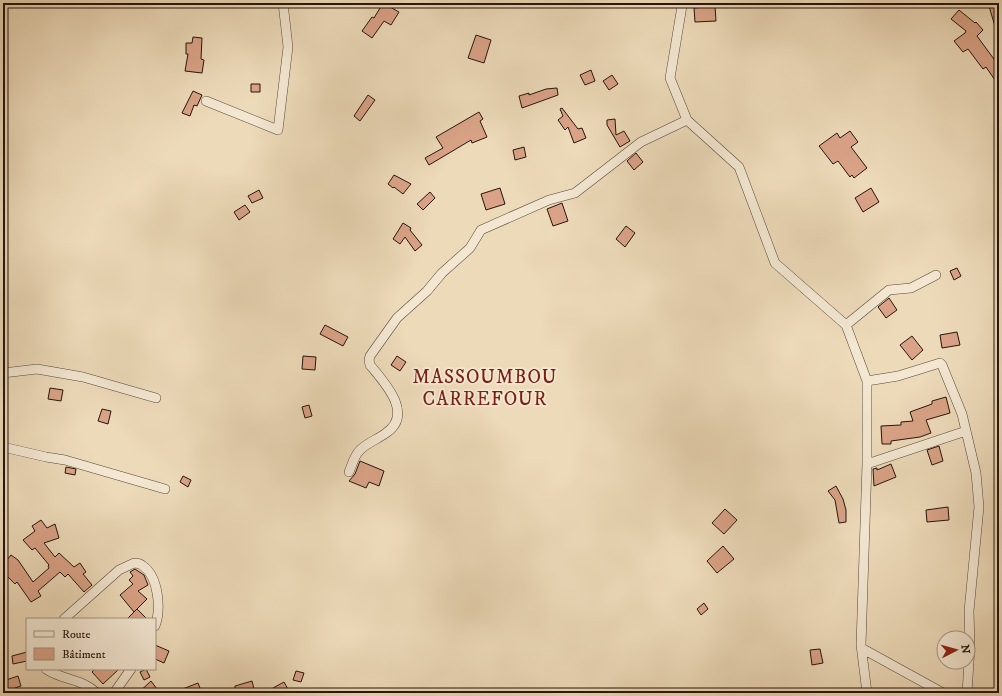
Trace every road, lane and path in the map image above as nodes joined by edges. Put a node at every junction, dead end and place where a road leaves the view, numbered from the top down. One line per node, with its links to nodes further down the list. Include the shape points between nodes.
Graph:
1 (283, 3): 3 (street, via 288,47 278,130)
2 (679, 3): 4 (street, via 682,6 670,78)
3 (206, 101)
4 (687, 120): 6 (street, via 739,168 775,263); 13 (street, via 641,142 575,193 549,200 481,230 470,248 397,318 370,356 370,365 390,391 399,413 398,419 388,432 361,449)
5 (936, 275): 6 (street, via 911,288 889,290)
6 (846, 325): 8 (street)
7 (3, 373): 9 (street, via 37,369 83,377)
8 (867, 382): 10 (street, via 898,376 940,363 962,414); 12 (street)
9 (156, 398)
10 (966, 431): 12 (street); 24 (street, via 976,473 979,519 969,611)
11 (3, 447): 14 (street, via 65,460)
12 (867, 464): 17 (street, via 861,645)
13 (349, 472)
14 (164, 489)
15 (65, 618): 16 (street, via 119,570 134,563 144,566 154,581 158,599)
16 (156, 618)
17 (863, 649): 22 (street); 23 (street)
18 (48, 670): 20 (street, via 63,678 85,683)
19 (130, 670): 21 (street)
20 (97, 693)
21 (114, 693)
22 (867, 693)
23 (943, 693)
24 (967, 693)

